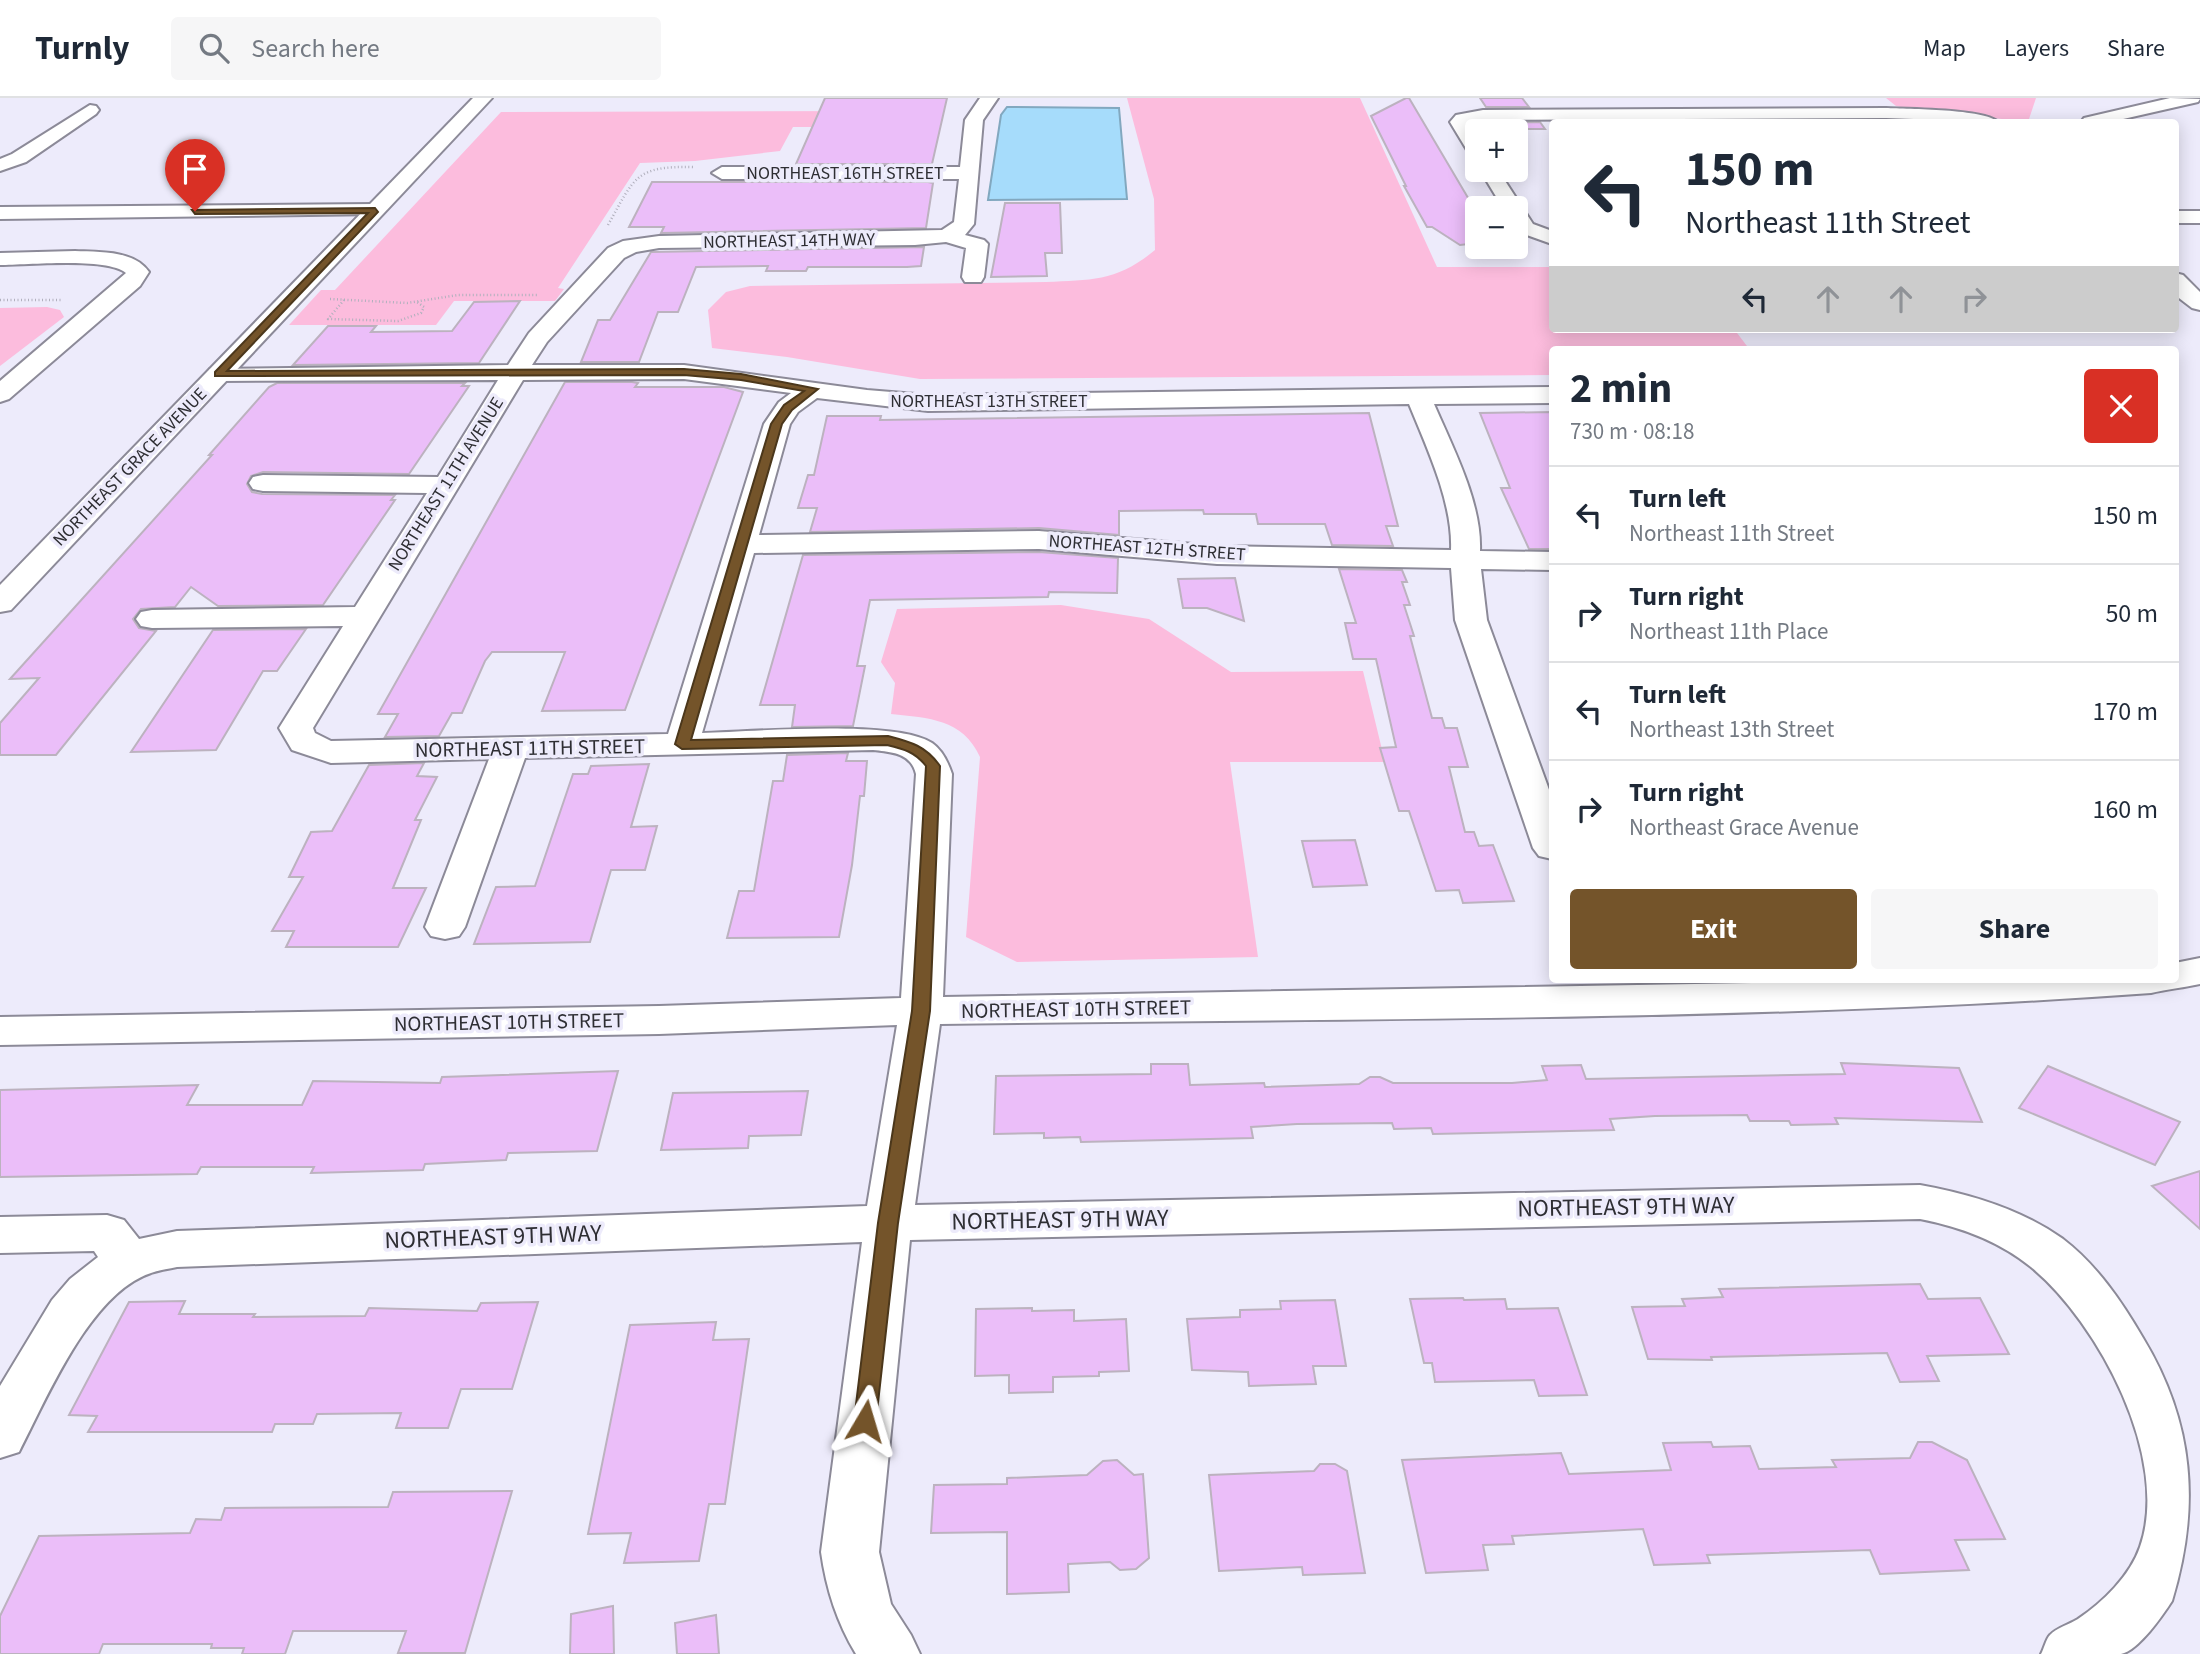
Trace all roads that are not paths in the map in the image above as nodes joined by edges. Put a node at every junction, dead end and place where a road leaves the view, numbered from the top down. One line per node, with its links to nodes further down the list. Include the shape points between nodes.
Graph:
1 (483, 98): 15 (street, NORTHEAST GRACE AVENUE)
2 (989, 98): 14 (street, via 974,120)
3 (1636, 98): 8 (street)
4 (1867, 98): 7 (street)
5 (2192, 98): 10 (street)
6 (90, 110): 12 (street, via 19,158)
7 (1886, 113): 8 (street); 9 (street)
8 (1657, 119): 11 (street, via 1483,115 1462,119 1459,122)
9 (1970, 119)
10 (2103, 119)
11 (1465, 132)
12 (0, 165)
13 (722, 173): 14 (street, NORTHEAST 16TH STREET, via 768,165)
14 (967, 173): 20 (street, via 964,223)
15 (375, 210): 16 (street); 27 (street, NORTHEAST GRACE AVENUE)
16 (0, 213)
17 (2179, 217): 18 (street)
18 (2200, 218)
19 (1528, 229): 21 (street)
20 (946, 236): 22 (street, NORTHEAST 14TH WAY); 24 (street, via 977,244)
21 (1549, 237)
22 (631, 246): 28 (street, NORTHEAST 11TH AVENUE, via 616,253 544,328)
23 (0, 259): 30 (street, via 104,259 137,268 136,276 110,300)
24 (973, 277)
25 (2179, 285): 26 (street)
26 (2200, 303)
27 (219, 374): 28 (street, NORTHEAST 13TH STREET); 38 (street, NORTHEAST GRACE AVENUE)
28 (515, 374): 29 (street, NORTHEAST 13TH STREET, via 684,372); 34 (street, NORTHEAST 11TH AVENUE)
29 (813, 389): 32 (street, NORTHEAST 13TH STREET, via 928,403); 35 (street, via 779,418)
30 (0, 394)
31 (1549, 395): 32 (street, NORTHEAST 13TH STREET)
32 (1419, 398): 36 (street, via 1448,467 1466,535)
33 (263, 483): 34 (street)
34 (446, 485): 39 (street, NORTHEAST 11TH AVENUE)
35 (741, 544): 36 (street, NORTHEAST 12TH STREET, via 1039,540 1217,555); 42 (street)
36 (1465, 558): 37 (street, NORTHEAST 12TH STREET); 44 (street, via 1471,620)
37 (1549, 561)
38 (0, 603)
39 (365, 616): 40 (street); 41 (street, NORTHEAST 11TH AVENUE, via 300,718 296,728)
40 (152, 619)
41 (305, 744): 43 (street, NORTHEAST 11TH STREET, via 340,752)
42 (682, 744): 43 (street, NORTHEAST 11TH STREET); 50 (street, NORTHEAST 11TH STREET, via 873,740 901,743 923,753 934,774)
43 (511, 748): 45 (street)
44 (1549, 840)
45 (445, 927)
46 (2200, 971): 47 (street)
47 (2179, 975)
48 (2108, 983): 49 (street, NORTHEAST 10TH STREET, via 1981,992)
49 (1603, 991): 50 (street, NORTHEAST 10TH STREET)
50 (921, 1011): 51 (street, NORTHEAST 10TH STREET); 52 (street)
51 (0, 1031)
52 (888, 1223): 54 (street, NORTHEAST 9TH WAY, via 177,1248); 56 (street, via 850,1549 860,1607); 57 (street, NORTHEAST 9TH WAY, via 1895,1200 1943,1206 1989,1220 2062,1266 2099,1308 2141,1380 2171,1452 2177,1493 2174,1529 2164,1562 2147,1594 2122,1622)
53 (0, 1235): 54 (street, via 107,1233)
54 (129, 1262): 55 (street, NORTHEAST 9TH WAY, via 93,1286 66,1318)
55 (0, 1436)
56 (890, 1654)
57 (2071, 1654)

